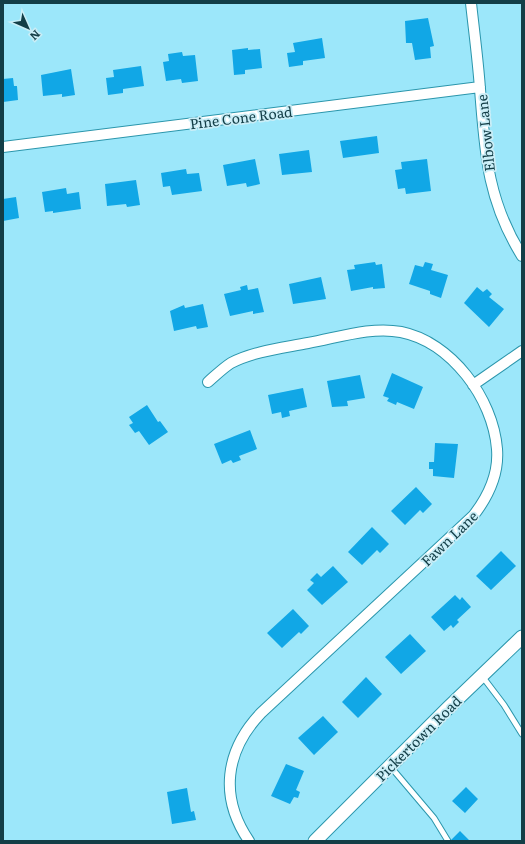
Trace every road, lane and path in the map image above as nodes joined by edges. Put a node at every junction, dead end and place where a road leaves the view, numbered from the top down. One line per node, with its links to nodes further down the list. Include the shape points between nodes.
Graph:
1 (472, 3): 2 (street, Elbow Lane)
2 (480, 87): 3 (street, Pine Cone Road); 4 (street, Elbow Lane, via 484,148 491,185 504,224)
3 (3, 147)
4 (522, 256)
5 (522, 351): 7 (street)
6 (208, 382): 7 (street, Fawn Lane, via 231,363 258,353 381,330 419,337 436,346 446,353)
7 (473, 385): 12 (street, Fawn Lane, via 494,430 497,449 493,482 485,500 473,516 252,723 240,740 230,777 230,797 235,816)
8 (522, 637): 9 (street, Pickertown Road)
9 (482, 675): 10 (lane); 11 (street, Pickertown Road)
10 (522, 734)
11 (390, 766): 13 (street, Pickertown Road); 14 (lane, via 434,818)
12 (249, 841)
13 (315, 841)
14 (448, 841)

